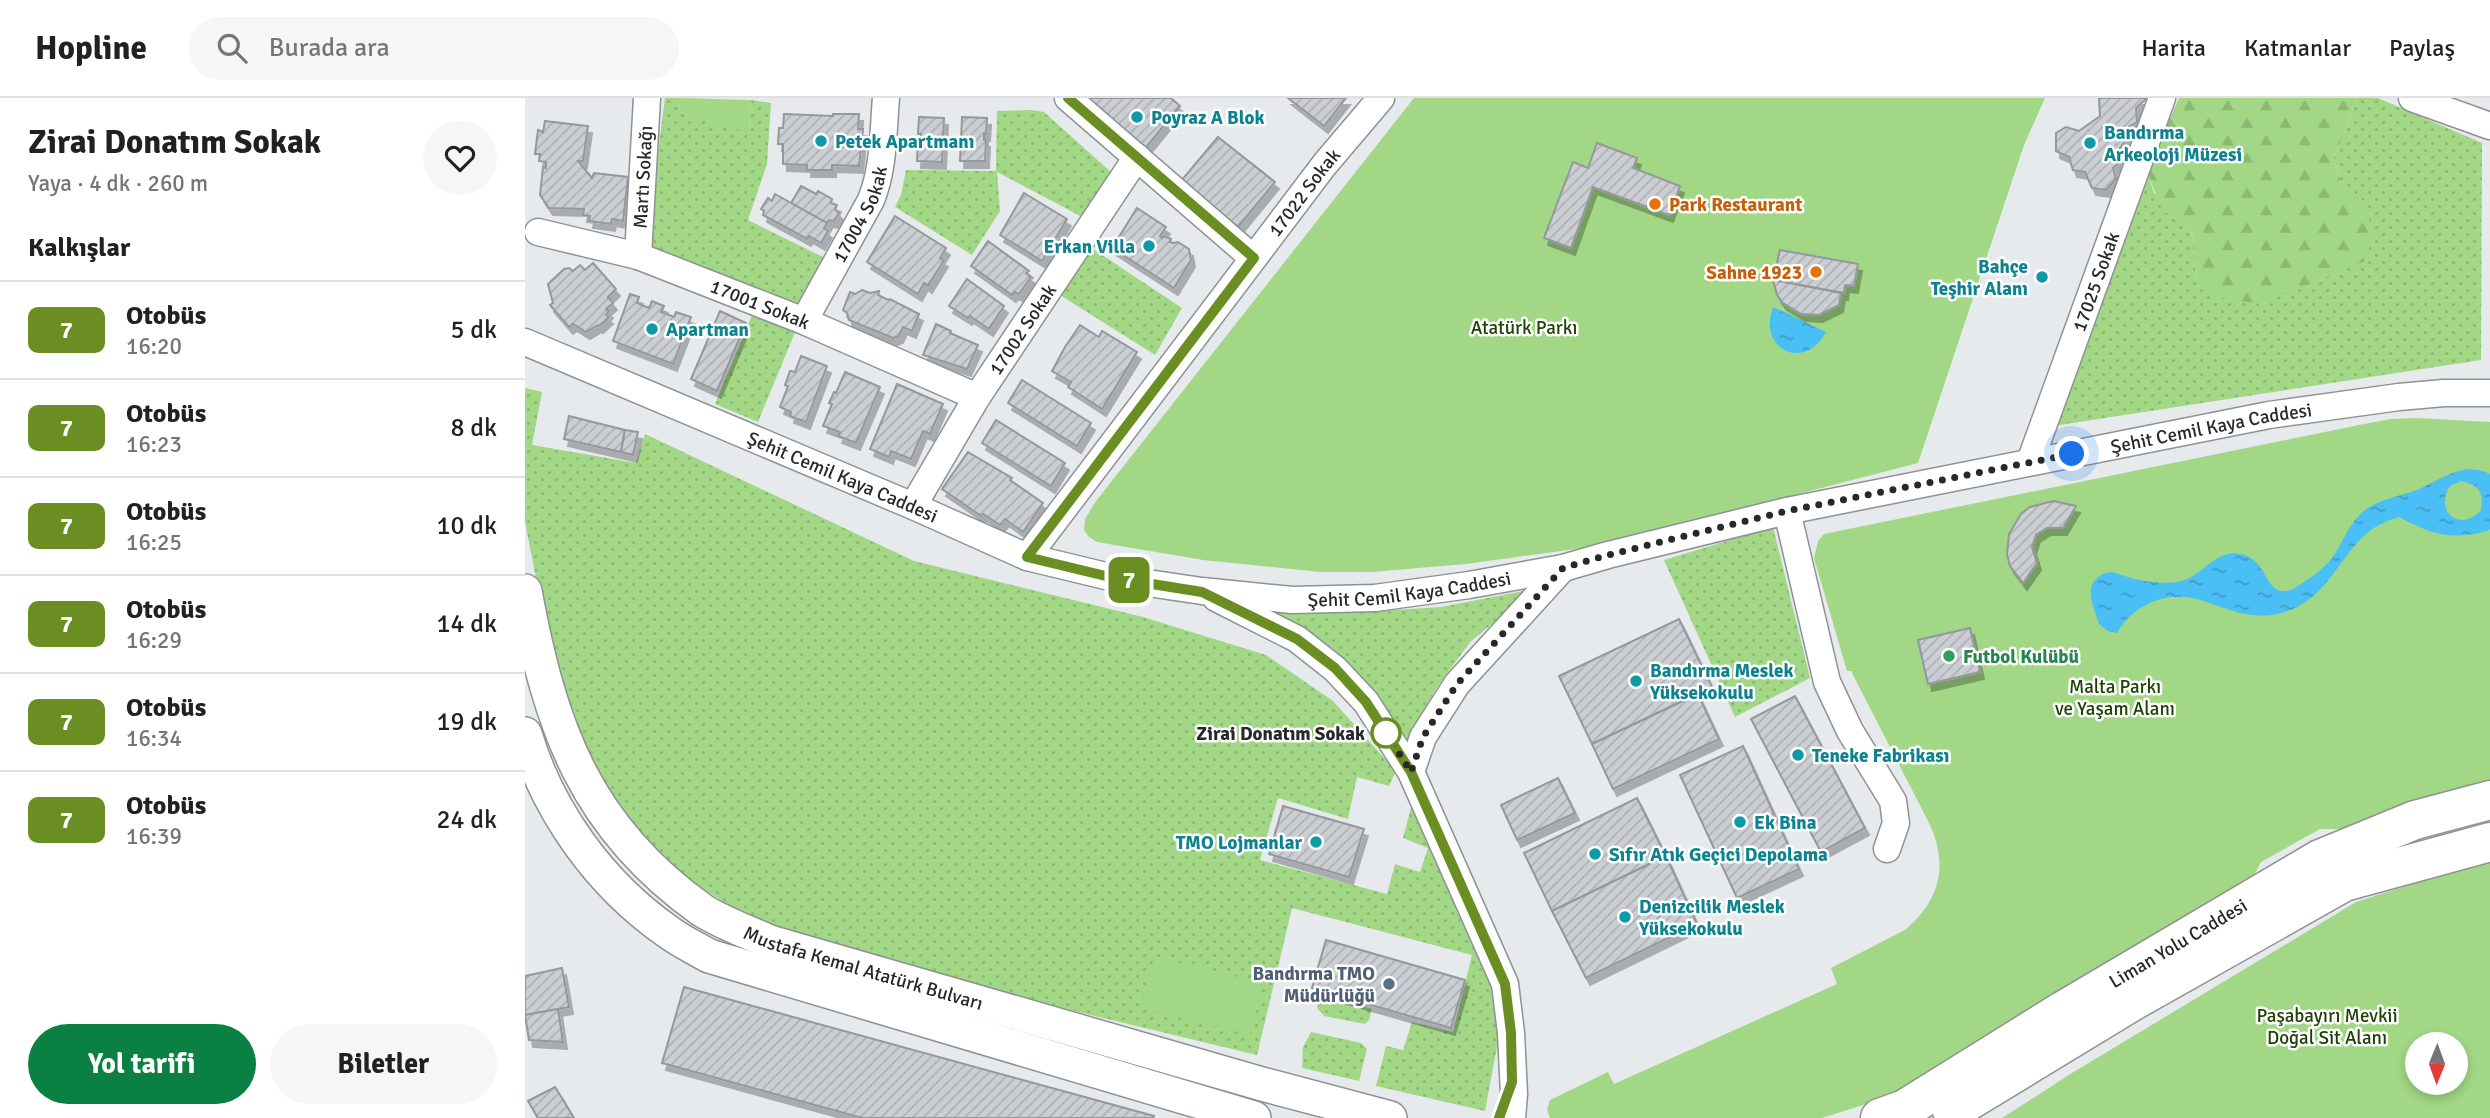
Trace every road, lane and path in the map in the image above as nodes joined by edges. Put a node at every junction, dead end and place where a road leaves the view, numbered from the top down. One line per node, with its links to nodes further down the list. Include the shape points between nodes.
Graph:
1 (647, 98): 10 (street, Martı Sokağı)
2 (886, 98): 12 (street, 17004 Sokak, via 877,187)
3 (1068, 98): 8 (street)
4 (1381, 98): 11 (street, 17022 Sokak)
5 (2162, 98): 16 (street, 17025 Sokak)
6 (2412, 98): 7 (street)
7 (2490, 126)
8 (1137, 157): 11 (street); 15 (street, 17002 Sokak)
9 (538, 232): 10 (street, 17001 Sokak)
10 (638, 256): 12 (street, 17001 Sokak)
11 (1254, 258): 19 (street, 17022 Sokak)
12 (804, 320): 15 (street, 17001 Sokak)
13 (525, 342): 17 (street, Şehit Cemil Kaya Caddesi)
14 (2490, 393): 16 (street, Şehit Cemil Kaya Caddesi, via 2338,404)
15 (977, 397): 17 (street, 17002 Sokak)
16 (2030, 462): 18 (street, Şehit Cemil Kaya Caddesi)
17 (913, 506): 19 (street, Şehit Cemil Kaya Caddesi)
18 (1787, 511): 20 (street, Şehit Cemil Kaya Caddesi); 27 (street, via 1827,682 1850,731 1893,801 1896,822)
19 (1027, 557): 22 (street, Şehit Cemil Kaya Caddesi, via 1114,578)
20 (1563, 568): 22 (street, Şehit Cemil Kaya Caddesi, via 1375,598 1292,600); 24 (street, via 1457,684 1423,737)
21 (525, 591): 30 (main road, Mustafa Kemal Atatürk Bulvarı, via 550,703 581,778 615,830 652,869 704,911 770,942)
22 (1202, 592): 24 (street, via 1297,639 1335,668 1366,702)
23 (527, 751): 29 (main road, Mustafa Kemal Atatürk Bulvarı, via 581,847 617,891 667,932 709,956)
24 (1411, 772): 28 (street, via 1505,984)
25 (2490, 800): 33 (highway, Liman Yolu Caddesi, via 2415,820 2320,859 1905,1109)
26 (2490, 842): 34 (highway, Liman Yolu Caddesi, via 2344,882 2133,1001)
27 (1887, 849)
28 (1512, 1082): 31 (street); 32 (street)
29 (1254, 1118)
30 (1390, 1118)
31 (1499, 1118)
32 (1512, 1118)
33 (1881, 1118)
34 (1942, 1118)

